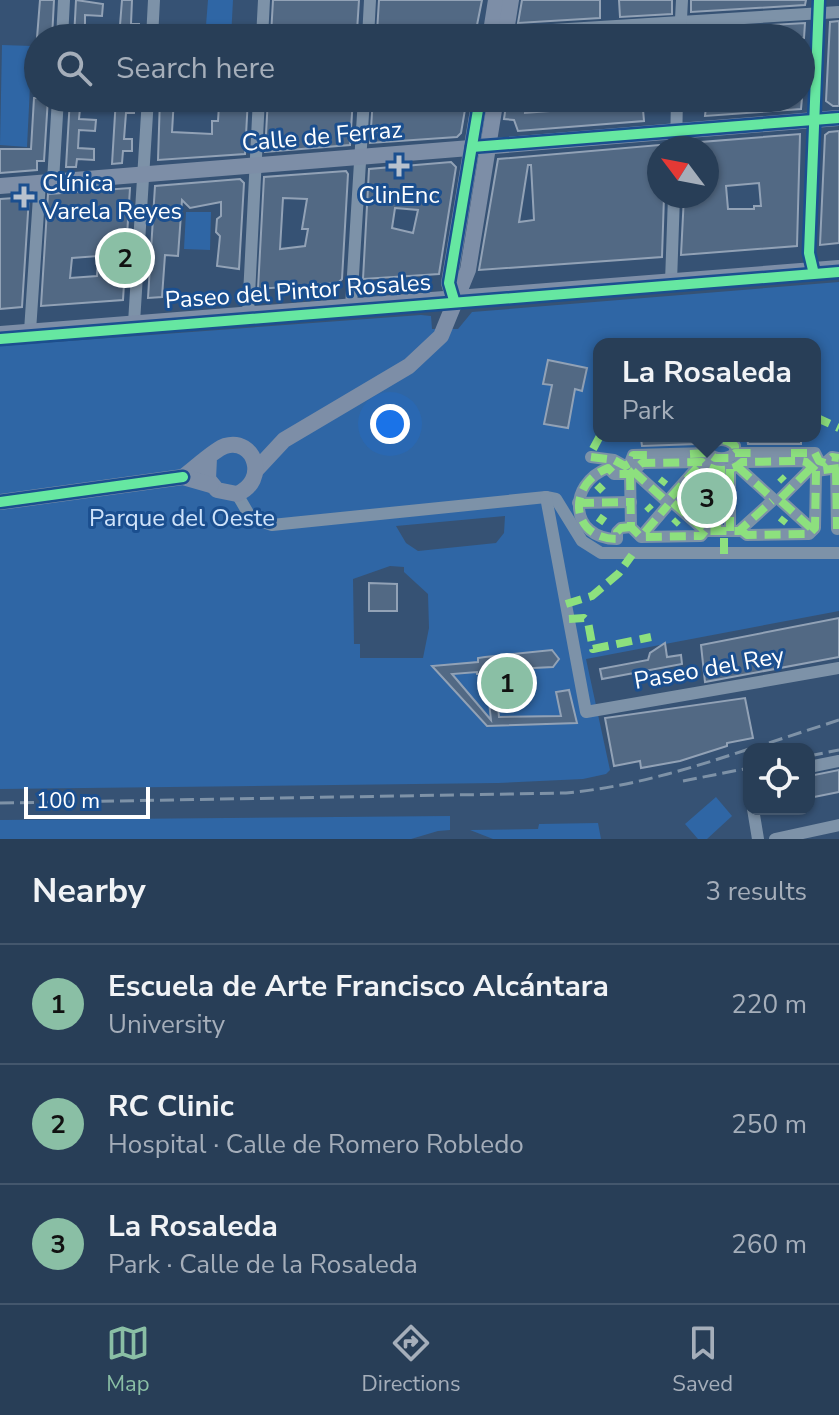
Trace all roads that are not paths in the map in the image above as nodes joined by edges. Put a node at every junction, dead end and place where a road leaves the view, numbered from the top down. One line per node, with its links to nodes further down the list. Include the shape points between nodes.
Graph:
1 (64, 0): 12 (street)
2 (154, 0): 13 (street)
3 (264, 0): 14 (street)
4 (370, 0): 15 (street)
5 (496, 0): 16 (main road)
6 (511, 0): 17 (main road)
7 (682, 0): 11 (street)
8 (819, 0): 10 (street)
9 (839, 12): 10 (street)
10 (818, 14): 11 (street); 19 (street)
11 (681, 22): 18 (street)
12 (63, 24)
13 (153, 24)
14 (263, 24)
15 (369, 24)
16 (497, 24)
17 (502, 24)
18 (656, 24)
19 (815, 94)
20 (56, 112): 37 (street)
21 (147, 112): 36 (street)
22 (258, 112): 35 (street)
23 (363, 112): 34 (street)
24 (480, 112): 33 (main road)
25 (491, 112): 33 (main road)
26 (677, 112): 30 (street)
27 (814, 112): 29 (street)
28 (839, 118): 29 (main road, Calle de Ferraz)
29 (814, 120): 31 (main road, Calle de Ferraz); 41 (street, via 809,253)
30 (676, 136)
31 (704, 136)
32 (647, 141): 33 (main road, Calle de Ferraz)
33 (480, 147): 34 (main road, Calle de Ferraz); 43 (main road, via 449,283)
34 (360, 156): 35 (main road, Calle de Ferraz); 44 (street)
35 (255, 165): 36 (main road, Calle de Ferraz); 45 (street)
36 (144, 174): 37 (main road, Calle de Ferraz); 46 (street)
37 (47, 182): 38 (main road, Calle de Ferraz); 47 (street)
38 (0, 186)
39 (674, 208): 42 (street)
40 (839, 268): 41 (main road, Paseo del Pintor Rosales)
41 (813, 270): 42 (main road, Paseo del Pintor Rosales)
42 (671, 282): 43 (main road, Paseo del Pintor Rosales)
43 (454, 300): 44 (main road, Paseo del Pintor Rosales); 49 (main road, via 441,336 409,366)
44 (351, 307): 45 (main road, Paseo del Pintor Rosales)
45 (248, 315): 46 (main road, Paseo del Pintor Rosales)
46 (134, 323): 47 (main road, Paseo del Pintor Rosales)
47 (30, 331): 48 (main road, Paseo del Pintor Rosales)
48 (0, 334)
49 (284, 440): 50 (main road); 57 (main road)
50 (237, 446): 52 (main road, via 221,447); 57 (main road, via 251,455)
51 (591, 457): 53 (street, via 625,466 633,455)
52 (209, 458): 59 (main road); 60 (main road)
53 (708, 463): 54 (street, via 729,458); 58 (street, via 642,463); 66 (street); 73 (street)
54 (736, 463): 55 (street, via 815,453 819,461 832,457); 56 (street); 63 (street); 73 (street)
55 (838, 465): 56 (street); 65 (street)
56 (812, 467): 63 (street); 64 (street)
57 (256, 470): 61 (main road, via 250,486)
58 (634, 470): 66 (street); 68 (street); 69 (street, via 599,471 584,485)
59 (183, 477): 60 (main road); 67 (main road)
60 (211, 485): 61 (main road)
61 (237, 494): 62 (street, via 251,518 272,525)
62 (546, 497): 75 (street, via 556,499 582,541 601,553); 76 (street, Paseo del Rey, via 586,712)
63 (777, 499): 71 (street); 73 (street)
64 (815, 499): 65 (street); 71 (street)
65 (838, 499): 72 (street)
66 (669, 501): 70 (street); 73 (street)
67 (0, 502)
68 (631, 502): 69 (street); 70 (street)
69 (578, 503): 70 (street, via 584,523 600,537 617,539 621,528)
70 (639, 529): 73 (street, via 641,537)
71 (812, 530): 72 (street, via 831,524); 73 (street)
72 (838, 530)
73 (724, 532): 75 (street)
74 (839, 553): 75 (street)
75 (724, 554)
76 (839, 668)
77 (839, 761): 78 (street)
78 (815, 766)
79 (754, 815): 81 (street)
80 (839, 825): 82 (street)
81 (758, 839)
82 (775, 839)

